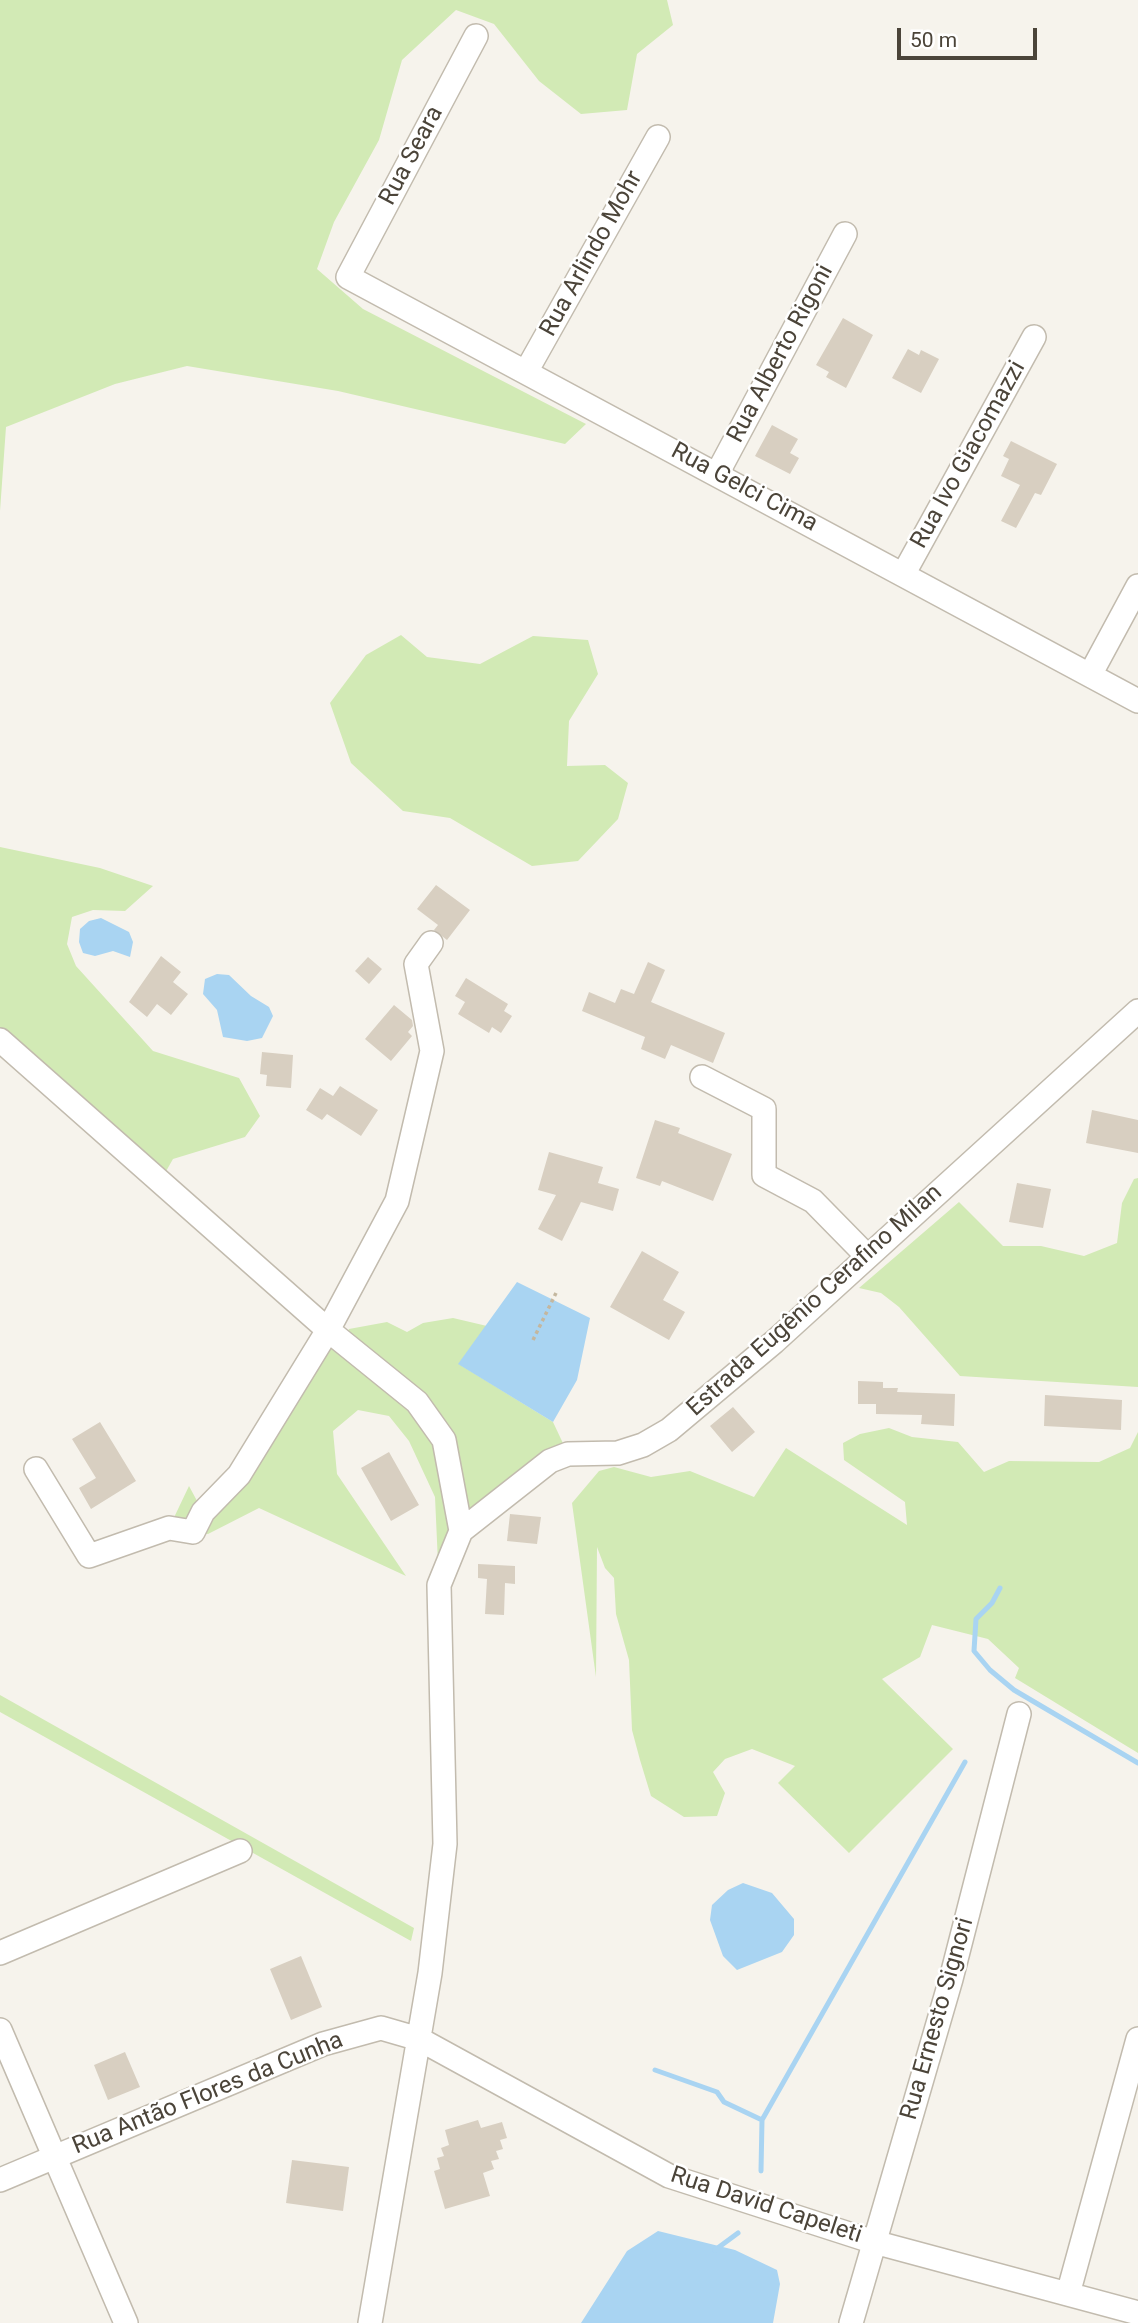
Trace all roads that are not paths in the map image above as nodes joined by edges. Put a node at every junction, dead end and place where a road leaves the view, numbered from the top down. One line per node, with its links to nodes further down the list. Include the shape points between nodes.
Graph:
1 (476, 36): 4 (street, Rua Seara)
2 (658, 137): 6 (street, Rua Arlindo Mohr)
3 (845, 234): 7 (street, Rua Alberto Rigoni)
4 (348, 277): 6 (street, Rua Gelci Cima)
5 (1034, 337): 8 (street, Rua Ivo Giacomazzi)
6 (527, 370): 7 (street, Rua Gelci Cima)
7 (717, 474): 8 (street, Rua Gelci Cima)
8 (904, 573): 10 (street, Rua Gelci Cima)
9 (1138, 586): 10 (street)
10 (1090, 675): 11 (street, Rua Gelci Cima)
11 (1138, 701)
12 (432, 943): 17 (street, via 416,964 432,1051 397,1201)
13 (1138, 1011): 16 (street, Estrada Eugênio Cerafino Milan)
14 (0, 1040): 17 (street)
15 (702, 1077): 16 (street, via 764,1109 764,1175 813,1201)
16 (867, 1256): 19 (street, Estrada Eugênio Cerafino Milan, via 669,1430 618,1453 568,1454 550,1461)
17 (328, 1329): 18 (street, via 239,1475 203,1512 193,1532 169,1528 89,1556); 19 (street, via 417,1402 444,1440)
18 (36, 1469)
19 (461, 1531): 24 (street, via 439,1585 445,1844)
20 (1019, 1714): 28 (street, Rua Ernesto Signori, via 951,1979)
21 (240, 1851): 22 (street)
22 (0, 1953)
23 (0, 2030): 26 (street)
24 (419, 2039): 26 (street, Rua Antão Flores da Cunha, via 381,2028 323,2043); 28 (street, Rua David Capeleti, via 669,2176); 32 (street)
25 (1138, 2039): 29 (street)
26 (53, 2156): 27 (street, Rua Antão Flores da Cunha); 31 (street)
27 (0, 2180)
28 (874, 2242): 29 (street, Rua David Capeleti); 33 (street, Rua Ernesto Signori)
29 (1068, 2294): 30 (street, Rua David Capeleti)
30 (1138, 2313)
31 (126, 2323)
32 (370, 2323)
33 (851, 2323)

